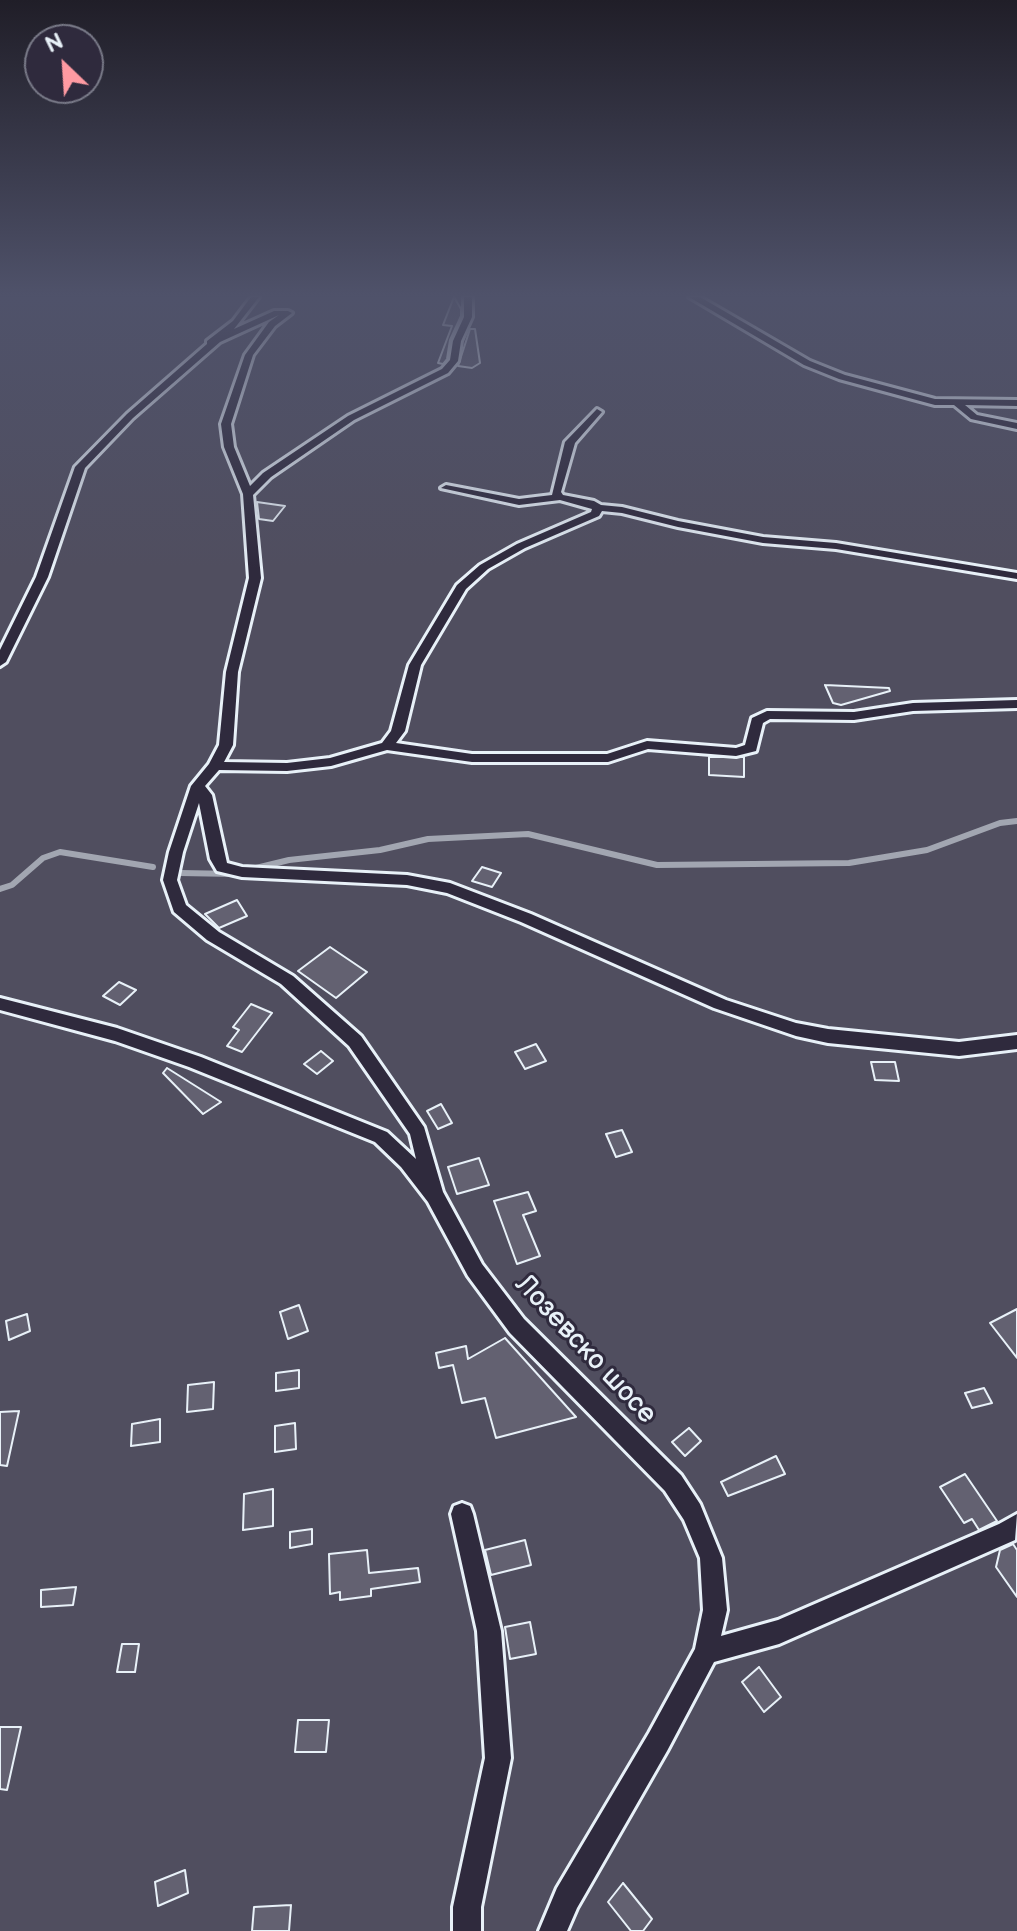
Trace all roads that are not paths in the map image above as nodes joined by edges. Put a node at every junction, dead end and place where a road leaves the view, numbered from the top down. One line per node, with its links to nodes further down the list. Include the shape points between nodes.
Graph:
1 (163, 387): 14 (street, via 80,467 42,577)
2 (238, 387): 10 (street, via 226,424 229,447)
3 (413, 387): 10 (street, via 351,418 267,475)
4 (877, 387): 6 (street)
5 (1017, 403): 6 (street)
6 (958, 404): 8 (street, via 974,417)
7 (597, 412): 11 (street, via 570,442 557,483)
8 (1017, 426)
9 (446, 488): 11 (street, via 519,502)
10 (248, 494): 17 (street, via 255,578 232,672 226,745)
11 (560, 497): 12 (street)
12 (598, 508): 13 (street, via 763,540 836,546); 16 (street, via 578,523 484,567 461,587 415,665 398,731)
13 (1017, 576)
14 (0, 662)
15 (1017, 704): 16 (street, via 913,707 854,716 767,715 757,721 751,748 736,752 647,745 608,758 472,758)
16 (387, 746): 17 (street, via 317,764)
17 (215, 766): 18 (street)
18 (198, 786): 20 (street, via 205,795 222,867 407,880 450,888 720,1004 796,1029 959,1049); 21 (street, via 170,880 179,908 213,936 287,980 355,1041 418,1132)
19 (0, 1004): 21 (street, Лозевско шосе, via 195,1062 381,1137)
20 (1017, 1042)
21 (435, 1196): 24 (street, Лозевско шосе, via 475,1270 517,1326 673,1483 692,1512 711,1558 715,1610)
22 (462, 1514): 25 (street, via 489,1631 498,1758 467,1907)
23 (1017, 1525): 24 (street, via 779,1632)
24 (706, 1652): 26 (street, Лозевско шосе)
25 (467, 1931)
26 (553, 1931)

